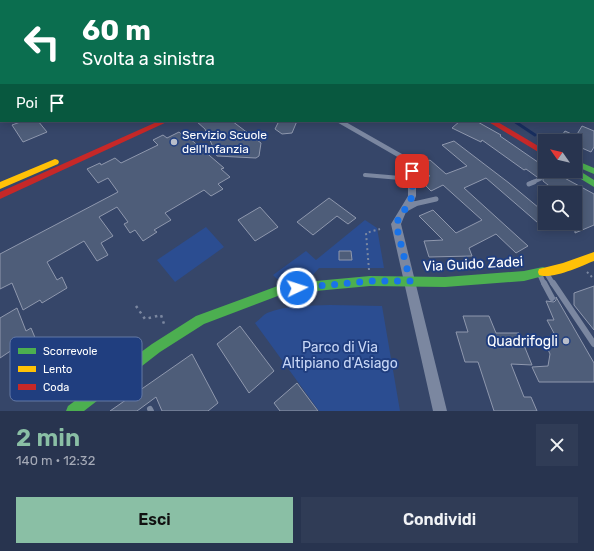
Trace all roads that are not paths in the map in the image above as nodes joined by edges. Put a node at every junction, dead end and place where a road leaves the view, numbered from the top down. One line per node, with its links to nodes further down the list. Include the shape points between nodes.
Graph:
1 (144, 122): 16 (main road)
2 (163, 122): 17 (main road)
3 (341, 122): 12 (street, via 412,162)
4 (492, 122): 5 (main road)
5 (538, 149)
6 (582, 166): 7 (main road)
7 (594, 171)
8 (582, 174): 11 (main road)
9 (365, 175): 12 (lane)
10 (582, 176): 15 (main road)
11 (594, 178)
12 (412, 179): 19 (street)
13 (540, 179): 14 (lane)
14 (529, 184)
15 (594, 184)
16 (0, 186)
17 (0, 196)
18 (436, 198): 19 (lane)
19 (410, 205): 22 (street, via 403,210 396,224)
20 (594, 256): 21 (main road, Via Guido Zadei, via 564,268)
21 (542, 273): 22 (main road, Via Guido Zadei, via 445,282); 23 (lane); 24 (lane)
22 (410, 281): 25 (main road, Via Guido Zadei, via 370,281 283,289 200,320); 28 (street)
23 (552, 298)
24 (594, 344)
25 (142, 360)
26 (87, 401): 27 (main road, Via Guido Zadei)
27 (73, 411)
28 (440, 411)

